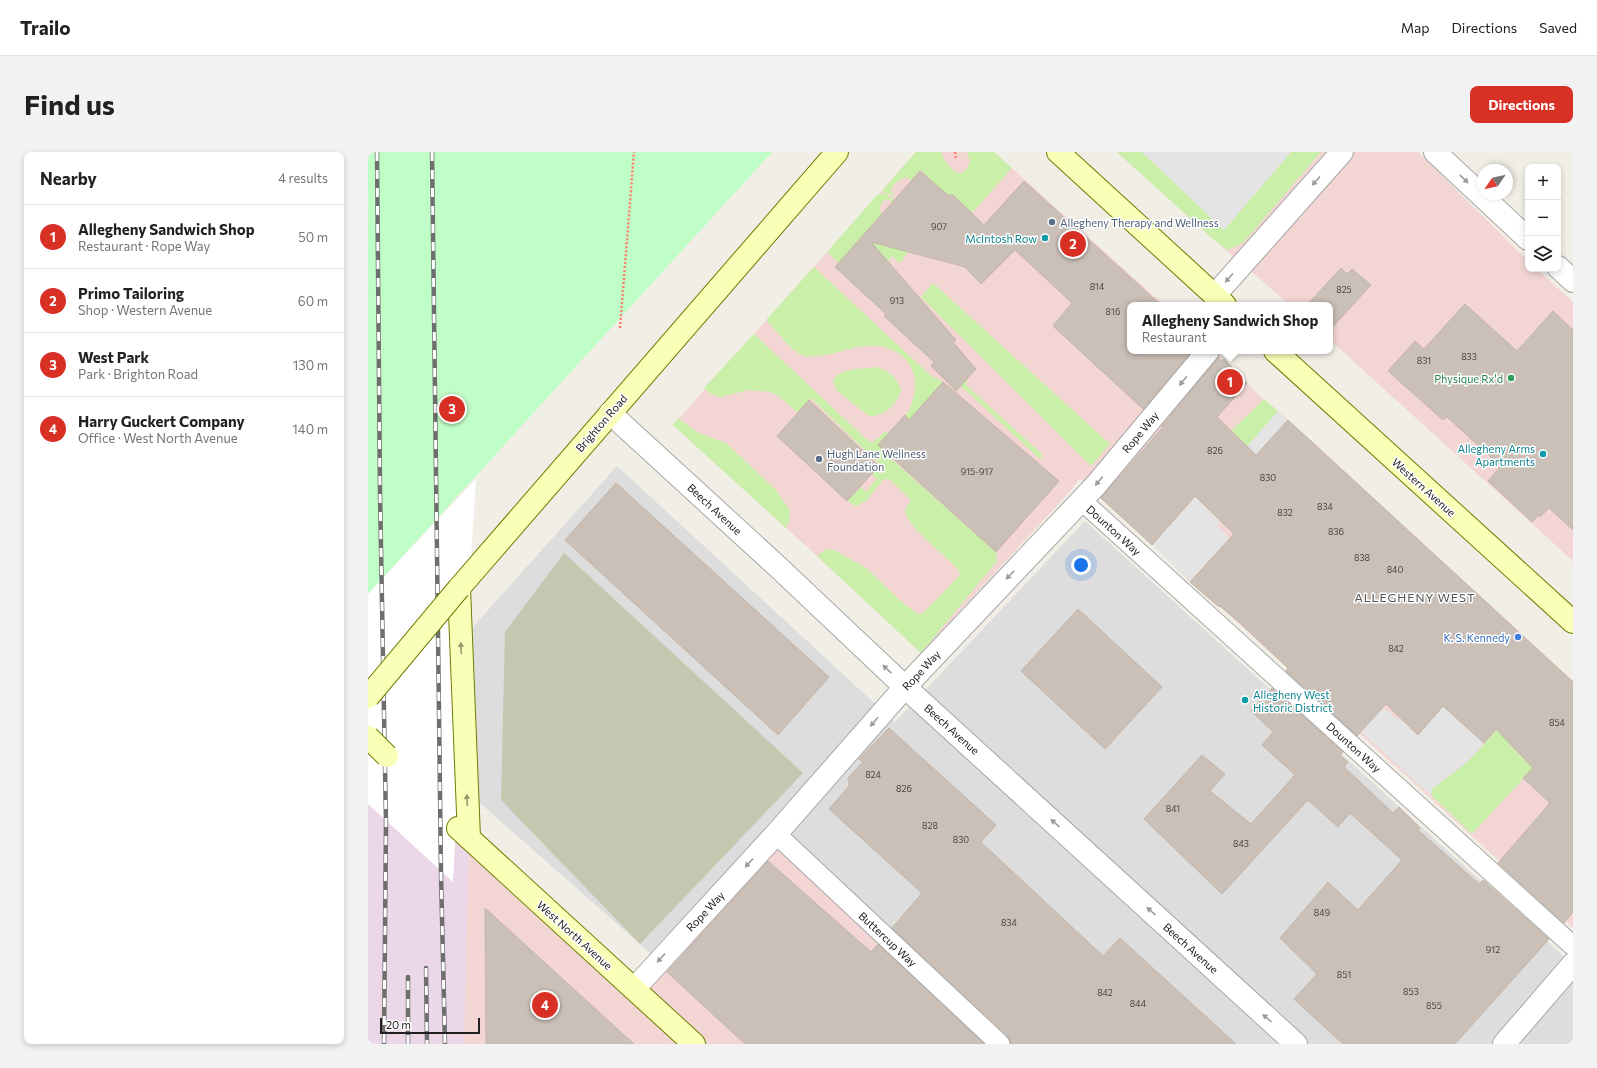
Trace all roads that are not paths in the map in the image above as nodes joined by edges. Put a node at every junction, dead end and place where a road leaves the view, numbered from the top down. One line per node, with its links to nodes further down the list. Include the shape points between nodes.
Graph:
1 (837, 152): 11 (main road, Brighton Road)
2 (1058, 152): 8 (main road)
3 (1342, 152): 8 (street, one-way to 8)
4 (1435, 152): 5 (street, one-way to 5)
5 (1526, 236)
6 (1561, 270): 7 (street)
7 (1573, 281)
8 (1220, 300)
9 (1205, 354): 12 (street, Rope Way, one-way to 12)
10 (1278, 354): 14 (main road, Western Avenue)
11 (610, 413): 13 (main road, Brighton Road); 15 (street, Beech Avenue, one-way to 11)
12 (1082, 500): 15 (street, Rope Way, one-way to 15); 20 (lane, Dounton Way)
13 (465, 581): 16 (main road, Brighton Road, bridge); 22 (main road, West North Avenue, one-way to 13, via 463,832)
14 (1573, 622)
15 (905, 686): 19 (street, Rope Way, one-way to 19); 25 (street, Beech Avenue, one-way to 15)
16 (368, 697)
17 (368, 737): 18 (main road, bridge)
18 (387, 756)
19 (776, 834): 22 (street, Rope Way, one-way to 22); 24 (lane, Buttercup Way)
20 (1573, 946)
21 (1573, 964): 26 (street)
22 (634, 988): 23 (main road, West North Avenue)
23 (694, 1044)
24 (1000, 1044)
25 (1296, 1044)
26 (1504, 1044)

